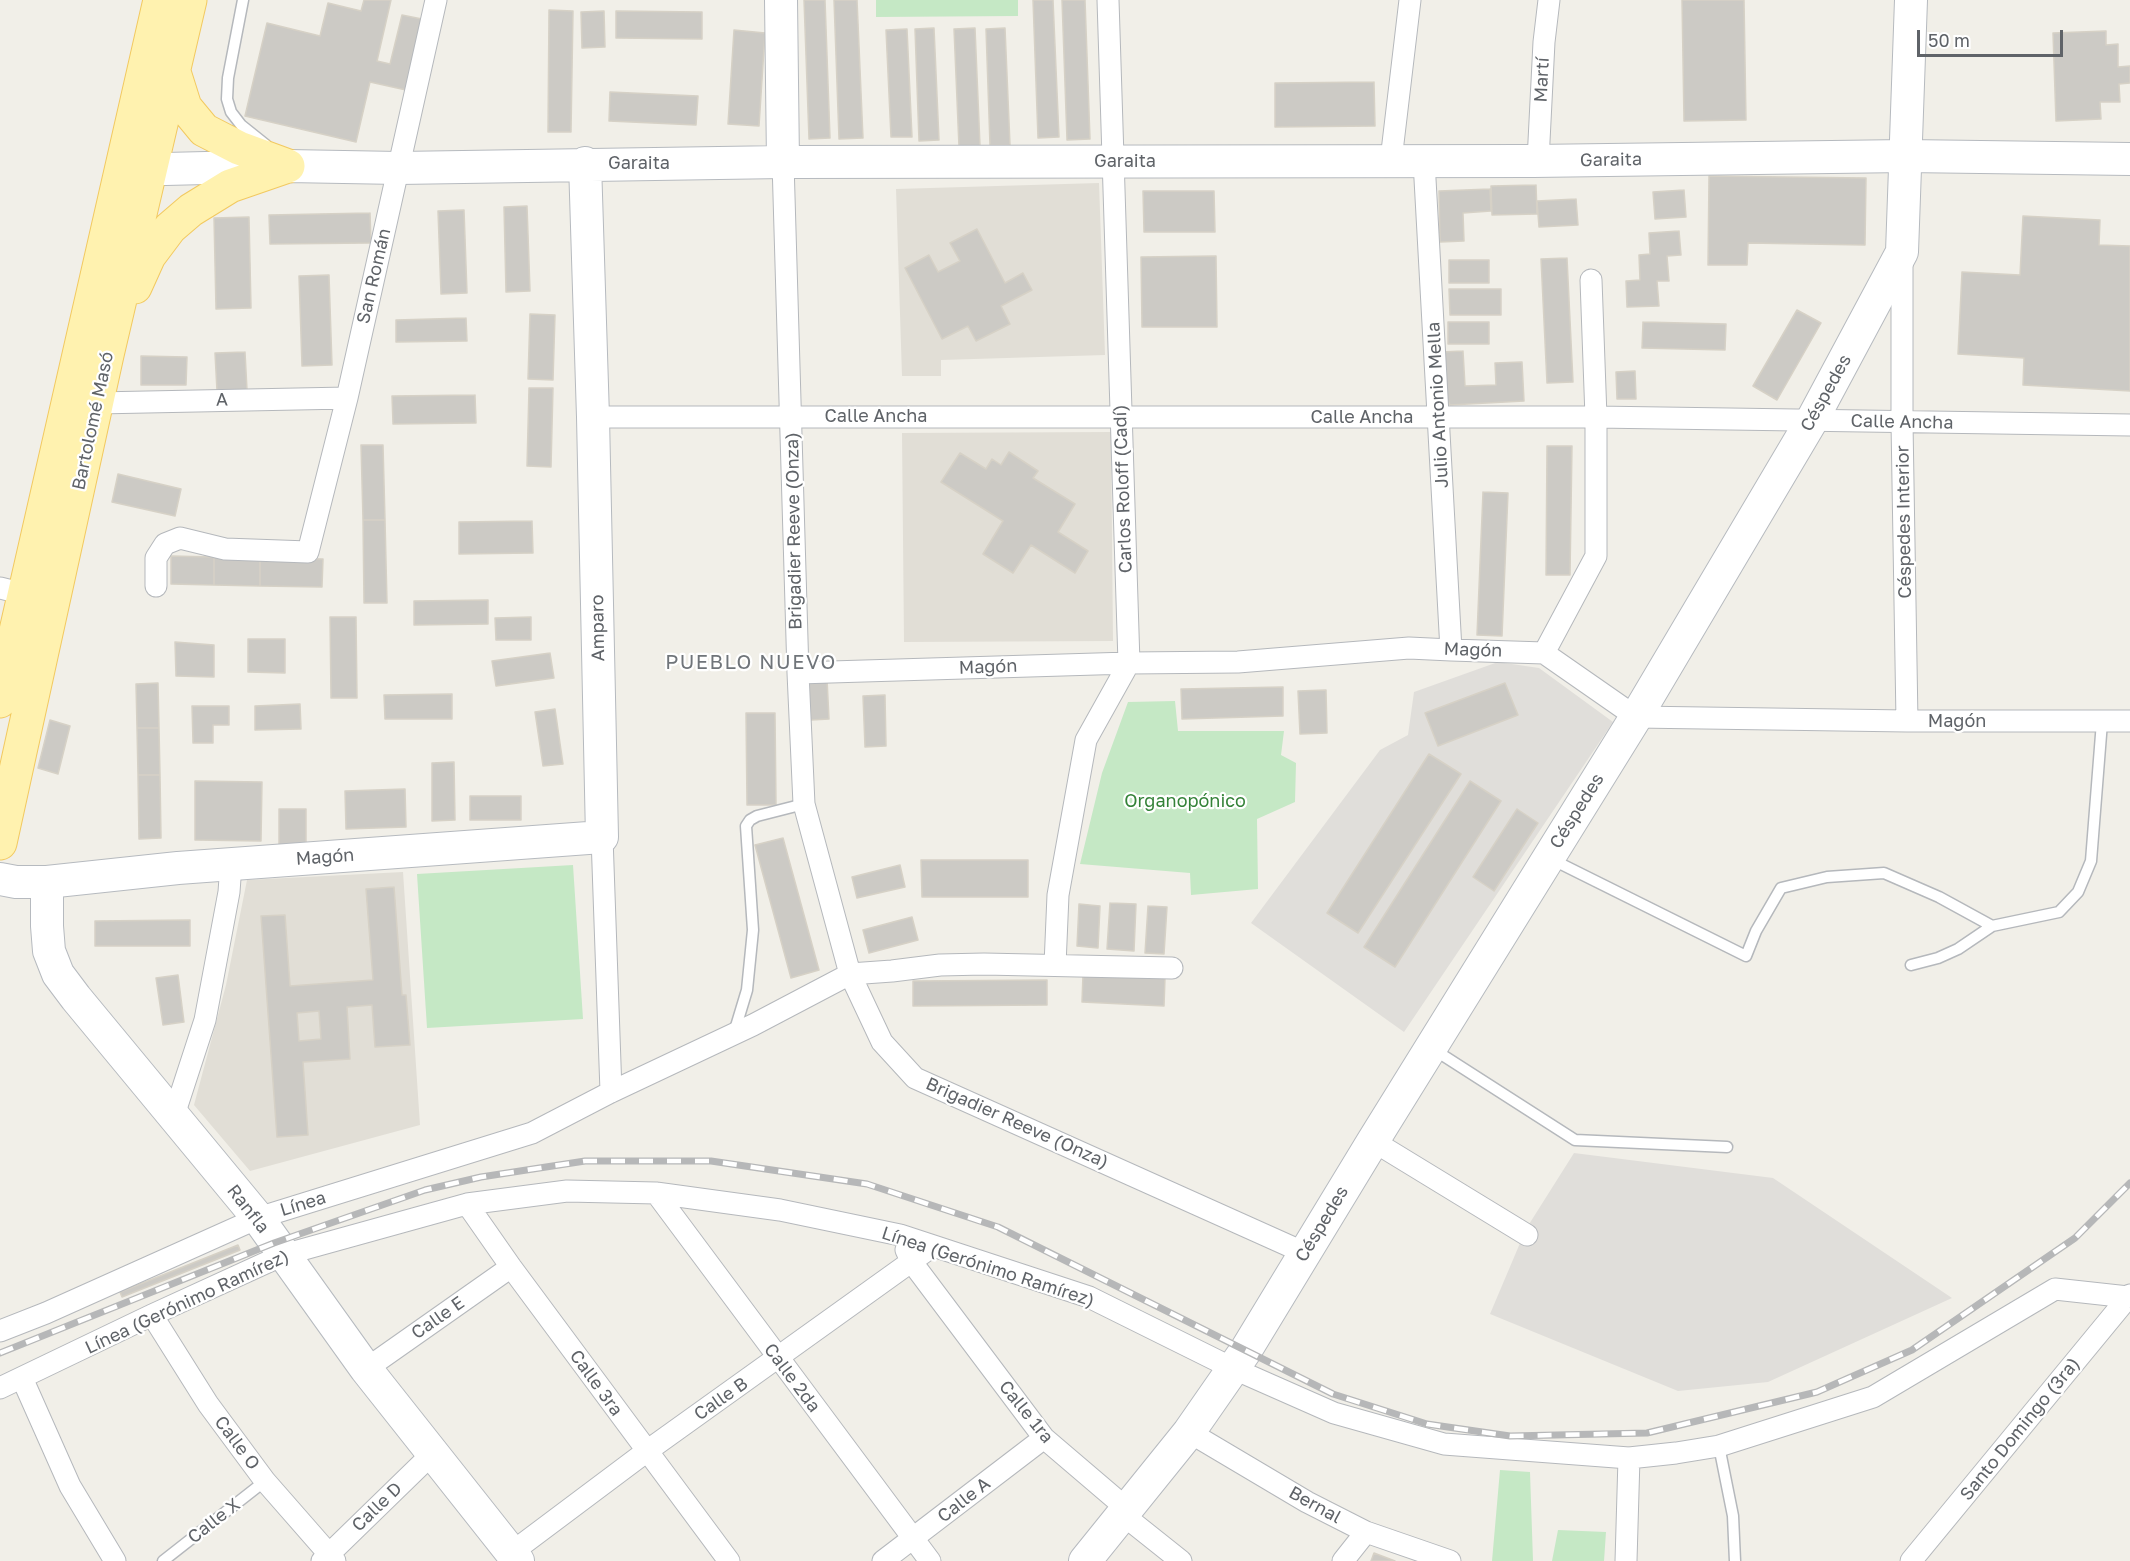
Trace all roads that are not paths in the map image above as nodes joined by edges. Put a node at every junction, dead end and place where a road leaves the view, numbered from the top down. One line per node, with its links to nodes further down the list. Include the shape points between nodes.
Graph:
1 (159, 0): 21 (main road, Bartolomé Masó)
2 (190, 0): 10 (main road, Bartolomé Masó)
3 (243, 0): 19 (lane, via 227,99 241,125)
4 (436, 0): 20 (street, San Román)
5 (781, 0): 17 (street, Brigadier Reeve (Onza))
6 (1108, 0): 14 (street, Carlos Roloff (Cadí))
7 (1410, 0): 13 (street)
8 (1549, 0): 16 (street, Martí)
9 (1911, 0): 11 (street, Céspedes)
10 (174, 72): 19 (main road, via 185,107 204,130); 21 (main road, Bartolomé Masó)
11 (1906, 156): 12 (street, Garaita); 16 (street, Garaita); 22 (street, Céspedes)
12 (2130, 159)
13 (1391, 160): 14 (street, Garaita); 15 (street, Garaita)
14 (1114, 161): 17 (street, Garaita); 28 (street, Carlos Roloff (Cadí))
15 (1424, 161): 16 (street, Garaita); 30 (street, Julio Antonio Mella)
16 (1538, 161)
17 (783, 162): 18 (street, Garaita); 27 (street, Brigadier Reeve (Onza))
18 (585, 164): 20 (street, Garaita); 29 (street, Amparo)
19 (288, 166): 20 (street, Garaita); 21 (street, Garaita); 24 (main road, via 230,186 170,228 149,256)
20 (399, 168): 25 (street, San Román)
21 (136, 170): 24 (main road, Bartolomé Masó); 36 (main road, Bartolomé Masó)
22 (1902, 252): 32 (street, Céspedes); 33 (street, Céspedes Interior)
23 (1591, 280): 31 (street)
24 (107, 355): 26 (main road, Bartolomé Masó)
25 (347, 398): 26 (street, A); 35 (street, San Román, via 308,552 225,549 180,538 165,544 156,558)
26 (97, 403): 36 (main road, Bartolomé Masó)
27 (791, 416): 28 (street, Calle Ancha); 29 (street, Calle Ancha); 40 (street, Brigadier Reeve (Onza))
28 (1120, 416): 30 (street, Calle Ancha); 39 (street, Carlos Roloff (Cadí))
29 (594, 417): 47 (street, Amparo)
30 (1438, 417): 31 (street, Calle Ancha); 37 (street, Julio Antonio Mella)
31 (1596, 417): 32 (street, Calle Ancha); 38 (street, via 1596,556)
32 (1812, 420): 33 (street, Calle Ancha); 42 (street, Céspedes)
33 (1902, 423): 34 (street, Calle Ancha); 43 (street, Céspedes Interior)
34 (2130, 425)
35 (156, 586)
36 (26, 595): 41 (main road, Bartolomé Masó); 48 (main road, Bartolomé Masó)
37 (1451, 650): 38 (street, Magón); 39 (street, Magón, via 1409,648 1238,662)
38 (1544, 653): 42 (street)
39 (1129, 663): 40 (street, Magón); 55 (street, via 1086,740 1058,896)
40 (798, 673): 46 (street, Brigadier Reeve (Onza))
41 (0, 701)
42 (1636, 717): 43 (street, Magón); 49 (street, Céspedes)
43 (1907, 721): 45 (street, Magón)
44 (2130, 721): 45 (street, Magón)
45 (2102, 722): 53 (lane, via 2091,861 2078,892 2059,912)
46 (804, 804): 57 (street, Brigadier Reeve (Onza)); 58 (lane, via 757,816 746,826 753,930 747,990)
47 (602, 837): 50 (street, Magón); 60 (street, Amparo)
48 (0, 843)
49 (1548, 858): 53 (lane, via 1746,956 1781,888 1827,877 1884,873); 59 (street, Céspedes)
50 (231, 864): 52 (street, Magón); 61 (street, via 205,1020)
51 (0, 879): 52 (street)
52 (47, 882): 61 (street, Ranfla, via 49,951 58,974)
53 (1992, 926): 54 (lane, via 1958,949)
54 (1911, 964)
55 (1055, 965): 56 (street); 57 (street, via 940,965)
56 (1172, 968)
57 (850, 974): 58 (street, Línea); 70 (street, Brigadier Reeve (Onza), via 882,1042 915,1078)
58 (734, 1034): 60 (street, Línea)
59 (1430, 1048): 62 (street, Céspedes); 63 (lane, via 1575,1140)
60 (611, 1092): 66 (street, Línea, via 532,1133)
61 (174, 1116): 66 (street, Ranfla)
62 (1372, 1141): 68 (street); 70 (street, Céspedes)
63 (1727, 1147)
64 (656, 1193): 65 (street, Línea (Gerónimo Ramírez), via 567,1191); 67 (street, Línea (Gerónimo Ramírez), via 780,1210); 77 (street, Calle 2da)
65 (467, 1204): 71 (street, Línea (Gerónimo Ramírez)); 73 (street, Calle 3ra)
66 (258, 1218): 71 (street, Ranfla); 76 (street, Línea)
67 (900, 1235): 69 (street, Línea (Gerónimo Ramírez)); 72 (street, Calle 1ra)
68 (1527, 1235)
69 (933, 1246): 72 (street, Calle B); 78 (street, Línea (Gerónimo Ramírez), via 1089,1298)
70 (1305, 1252): 78 (street, Céspedes)
71 (283, 1255): 75 (street, Línea (Gerónimo Ramírez)); 79 (street, Ranfla)
72 (911, 1261): 77 (street, Calle B); 83 (street, Calle 1ra)
73 (511, 1267): 79 (street, Calle E); 85 (street, Calle 3ra)
74 (2129, 1296): 84 (street, Línea (Gerónimo Ramírez), via 2055,1289 1873,1397); 105 (street, Santo Domingo (3ra))
75 (152, 1315): 80 (street, Línea (Gerónimo Ramírez)); 88 (street, Calle O, via 208,1404)
76 (0, 1331)
77 (778, 1359): 85 (street, Calle B); 91 (street, Calle 2da)
78 (1232, 1368): 82 (street, Céspedes); 87 (street, Línea (Gerónimo Ramírez), via 1334,1413 1444,1444)
79 (366, 1369): 86 (street, Ranfla)
80 (22, 1378): 81 (street, Línea (Gerónimo Ramírez)); 94 (street, via 70,1486)
81 (0, 1388)
82 (1189, 1432): 89 (street, Céspedes); 90 (street, Bernal)
83 (1044, 1438): 89 (street, Calle 1ra, via 1119,1502); 91 (street, Calle A)
84 (1719, 1446): 87 (street, Línea (Gerónimo Ramírez)); 104 (lane, via 1733,1516)
85 (647, 1451): 92 (street, Calle B); 96 (street, Calle 3ra)
86 (433, 1453): 92 (street, Ranfla); 93 (street, Calle D)
87 (1629, 1458): 103 (street)
88 (265, 1480): 93 (street, Calle O); 95 (lane, Calle X)
89 (1122, 1514): 99 (street, Céspedes); 100 (street, Calle 1ra)
90 (1365, 1532): 101 (street); 102 (street, Bernal)
91 (914, 1539): 97 (street, Calle A); 98 (street, Calle 2da)
92 (514, 1557)
93 (328, 1559)
94 (115, 1561)
95 (163, 1561)
96 (729, 1561)
97 (883, 1561)
98 (930, 1561)
99 (1085, 1561)
100 (1181, 1561)
101 (1343, 1561)
102 (1450, 1561)
103 (1626, 1561)
104 (1735, 1561)
105 (1911, 1561)

